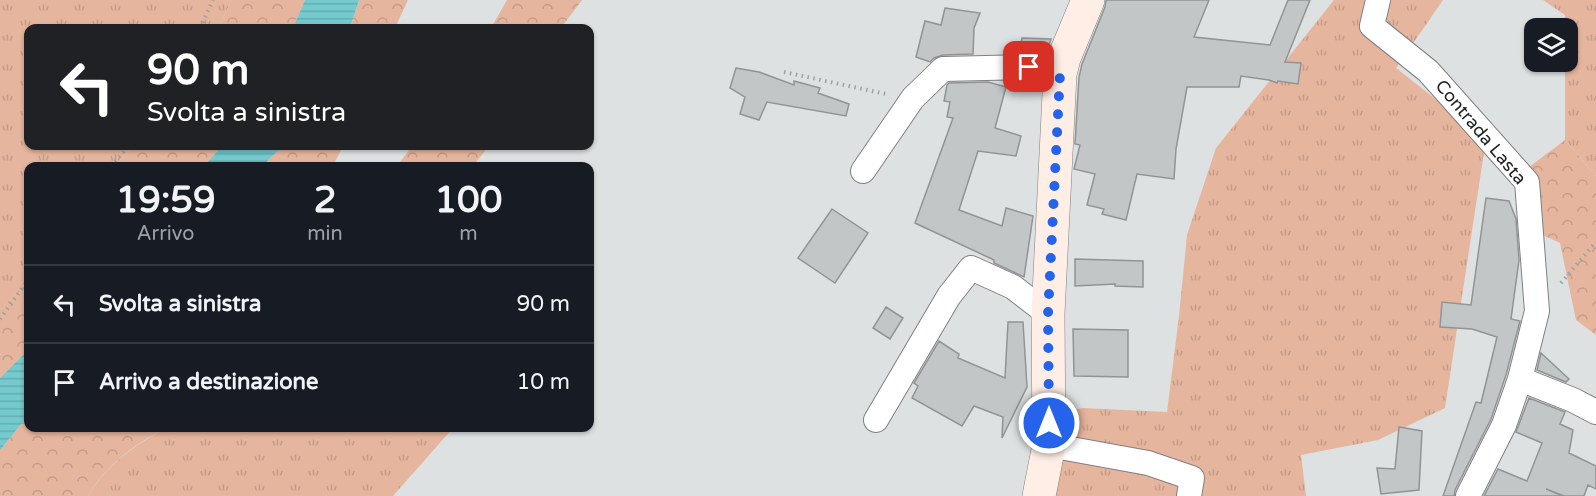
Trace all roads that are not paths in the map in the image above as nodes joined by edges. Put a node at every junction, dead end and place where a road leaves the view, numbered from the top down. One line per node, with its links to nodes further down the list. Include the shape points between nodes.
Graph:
1 (1088, 0): 3 (street)
2 (1378, 0): 6 (street, Contrada Lasta, via 1372,26 1428,71 1527,182 1537,311)
3 (1060, 74): 4 (street, via 1029,67 943,69 913,98); 5 (street)
4 (863, 171)
5 (1048, 314): 8 (street, via 1013,287 971,268 949,296); 9 (street)
6 (1520, 379): 7 (street); 12 (street, Contrada Lasta, via 1504,425)
7 (1596, 412)
8 (876, 420)
9 (1049, 445): 10 (street); 11 (street, via 1148,463 1192,478)
10 (1039, 496)
11 (1189, 496)
12 (1468, 496)

